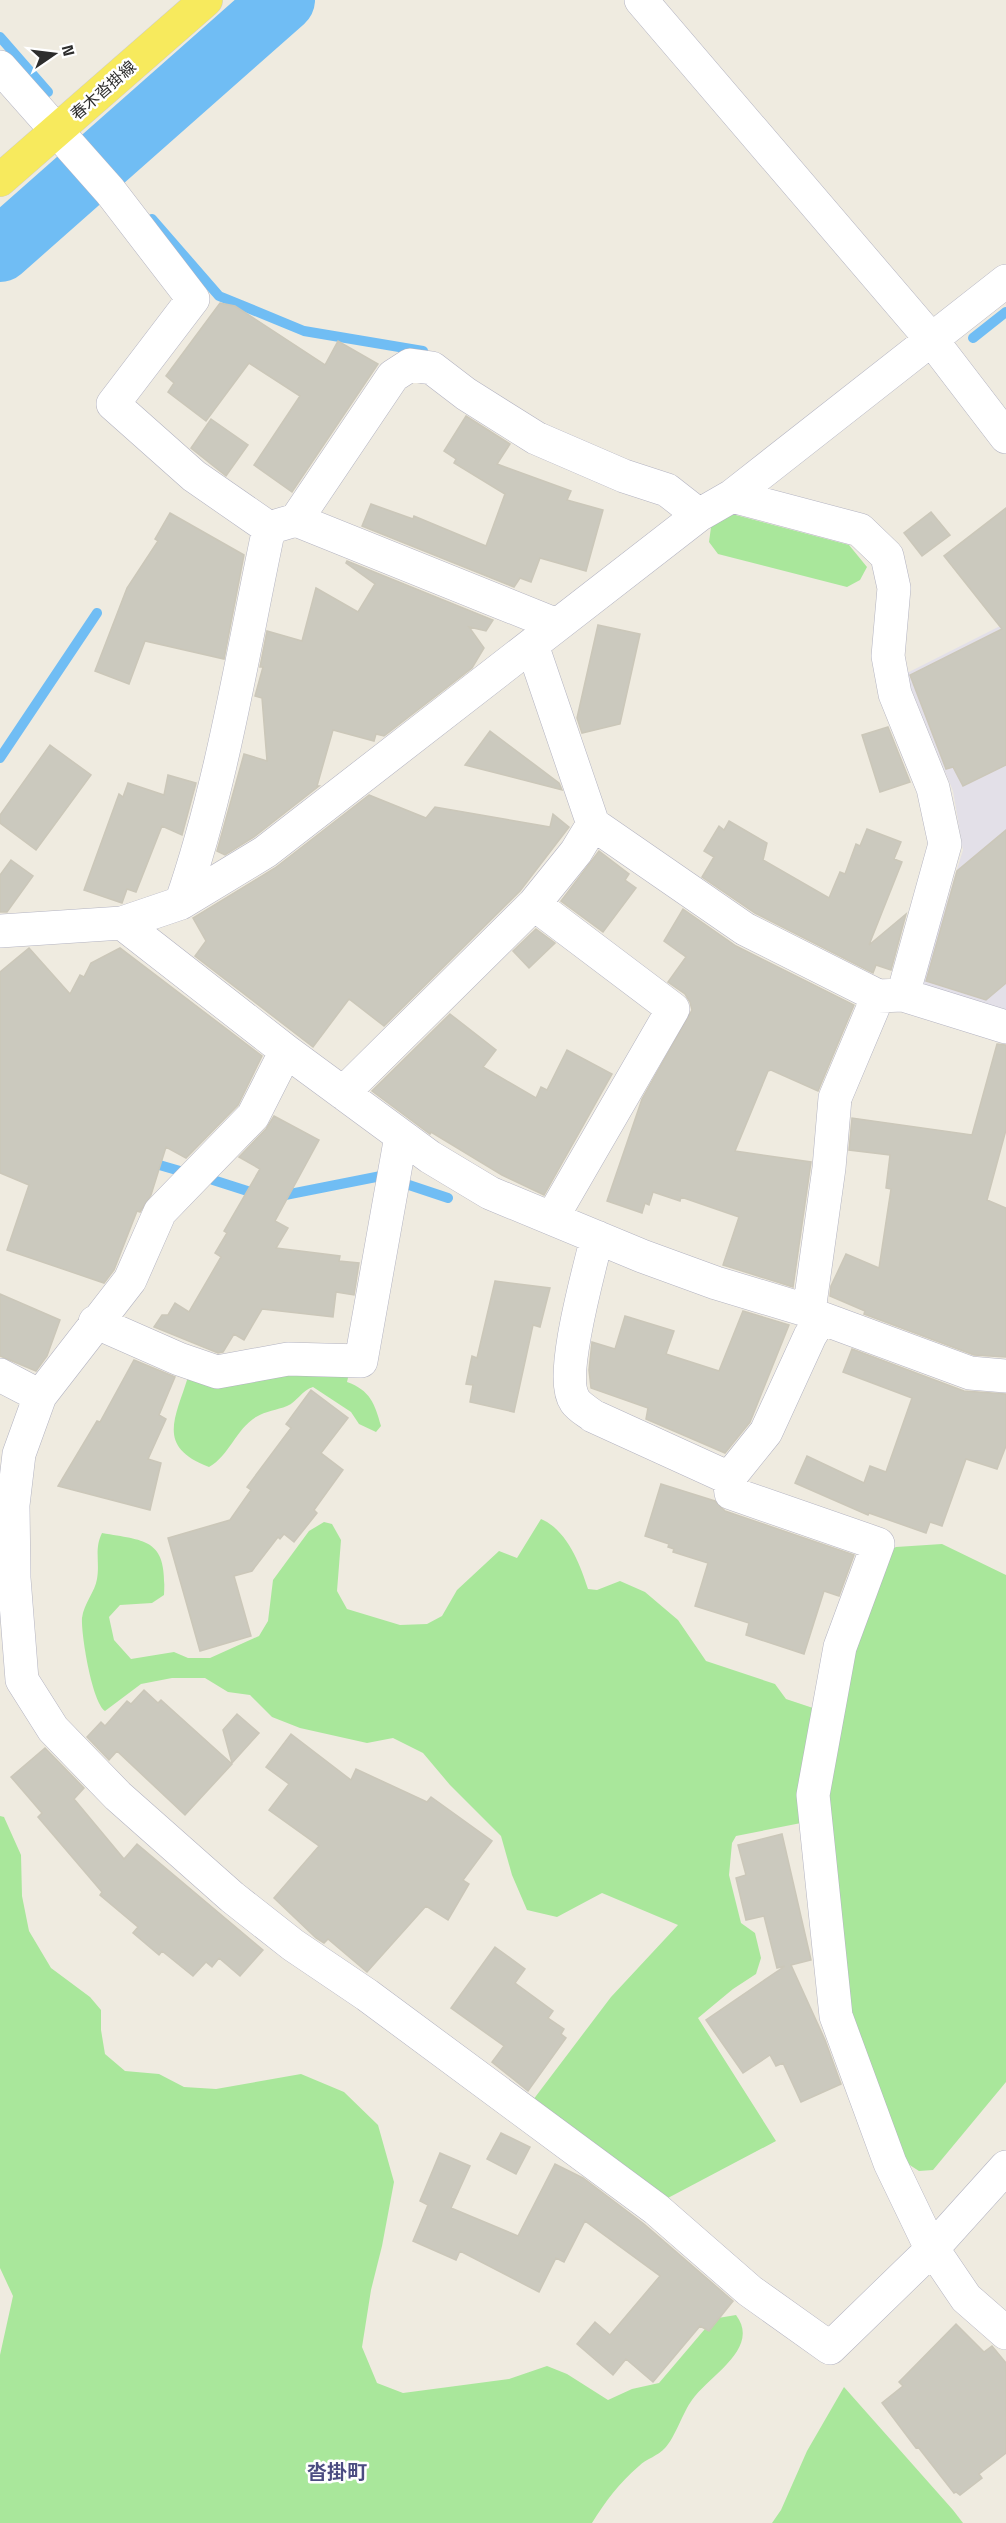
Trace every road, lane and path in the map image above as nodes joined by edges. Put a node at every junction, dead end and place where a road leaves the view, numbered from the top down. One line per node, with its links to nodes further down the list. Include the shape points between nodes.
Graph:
1 (206, 0): 4 (main road, 春木沓掛線)
2 (641, 0): 7 (street)
3 (0, 67): 4 (street)
4 (57, 131): 5 (main road, 春木沓掛線); 11 (street, via 110,191 193,299 113,404 194,476)
5 (0, 180)
6 (1006, 281): 7 (street)
7 (932, 339): 8 (street); 9 (street)
8 (1006, 437)
9 (732, 496): 10 (street); 19 (street, via 860,530 888,556 894,588 888,656 896,694 933,788 945,844)
10 (699, 515): 11 (street, via 666,490 536,438 432,368 410,365 393,376); 12 (street)
11 (283, 524): 12 (street); 15 (street)
12 (557, 625): 13 (street)
13 (532, 645): 14 (street); 15 (street, via 265,852)
14 (593, 824): 16 (street); 19 (street, via 745,929)
15 (181, 903): 17 (street)
16 (534, 904): 22 (street); 24 (street, via 673,1009)
17 (122, 923): 18 (street); 21 (street)
18 (3, 936)
19 (891, 996): 20 (street); 26 (street, via 835,1098)
20 (1006, 1026)
21 (286, 1051): 22 (street); 27 (street, via 253,1116 160,1212 130,1280)
22 (343, 1093): 23 (street)
23 (401, 1136): 24 (street, via 490,1193); 27 (street, via 361,1361 288,1359 217,1372)
24 (552, 1218): 25 (street)
25 (597, 1237): 26 (street, via 716,1283); 31 (street, via 571,1356 574,1401 593,1416)
26 (815, 1315): 29 (street, via 970,1373); 31 (street, via 810,1336 766,1432)
27 (95, 1322): 30 (street)
28 (0, 1375): 30 (street)
29 (1006, 1376)
30 (40, 1396): 33 (street, via 19,1454 14,1505 14,1578 22,1680 53,1729 118,1796 293,1946 367,1995 656,2209 750,2291 830,2348)
31 (729, 1478): 33 (street, via 731,1493 878,1544 840,1647 813,1795 836,2016 890,2163)
32 (1006, 2168): 33 (street)
33 (933, 2248): 34 (street, via 966,2298)
34 (1006, 2333)

